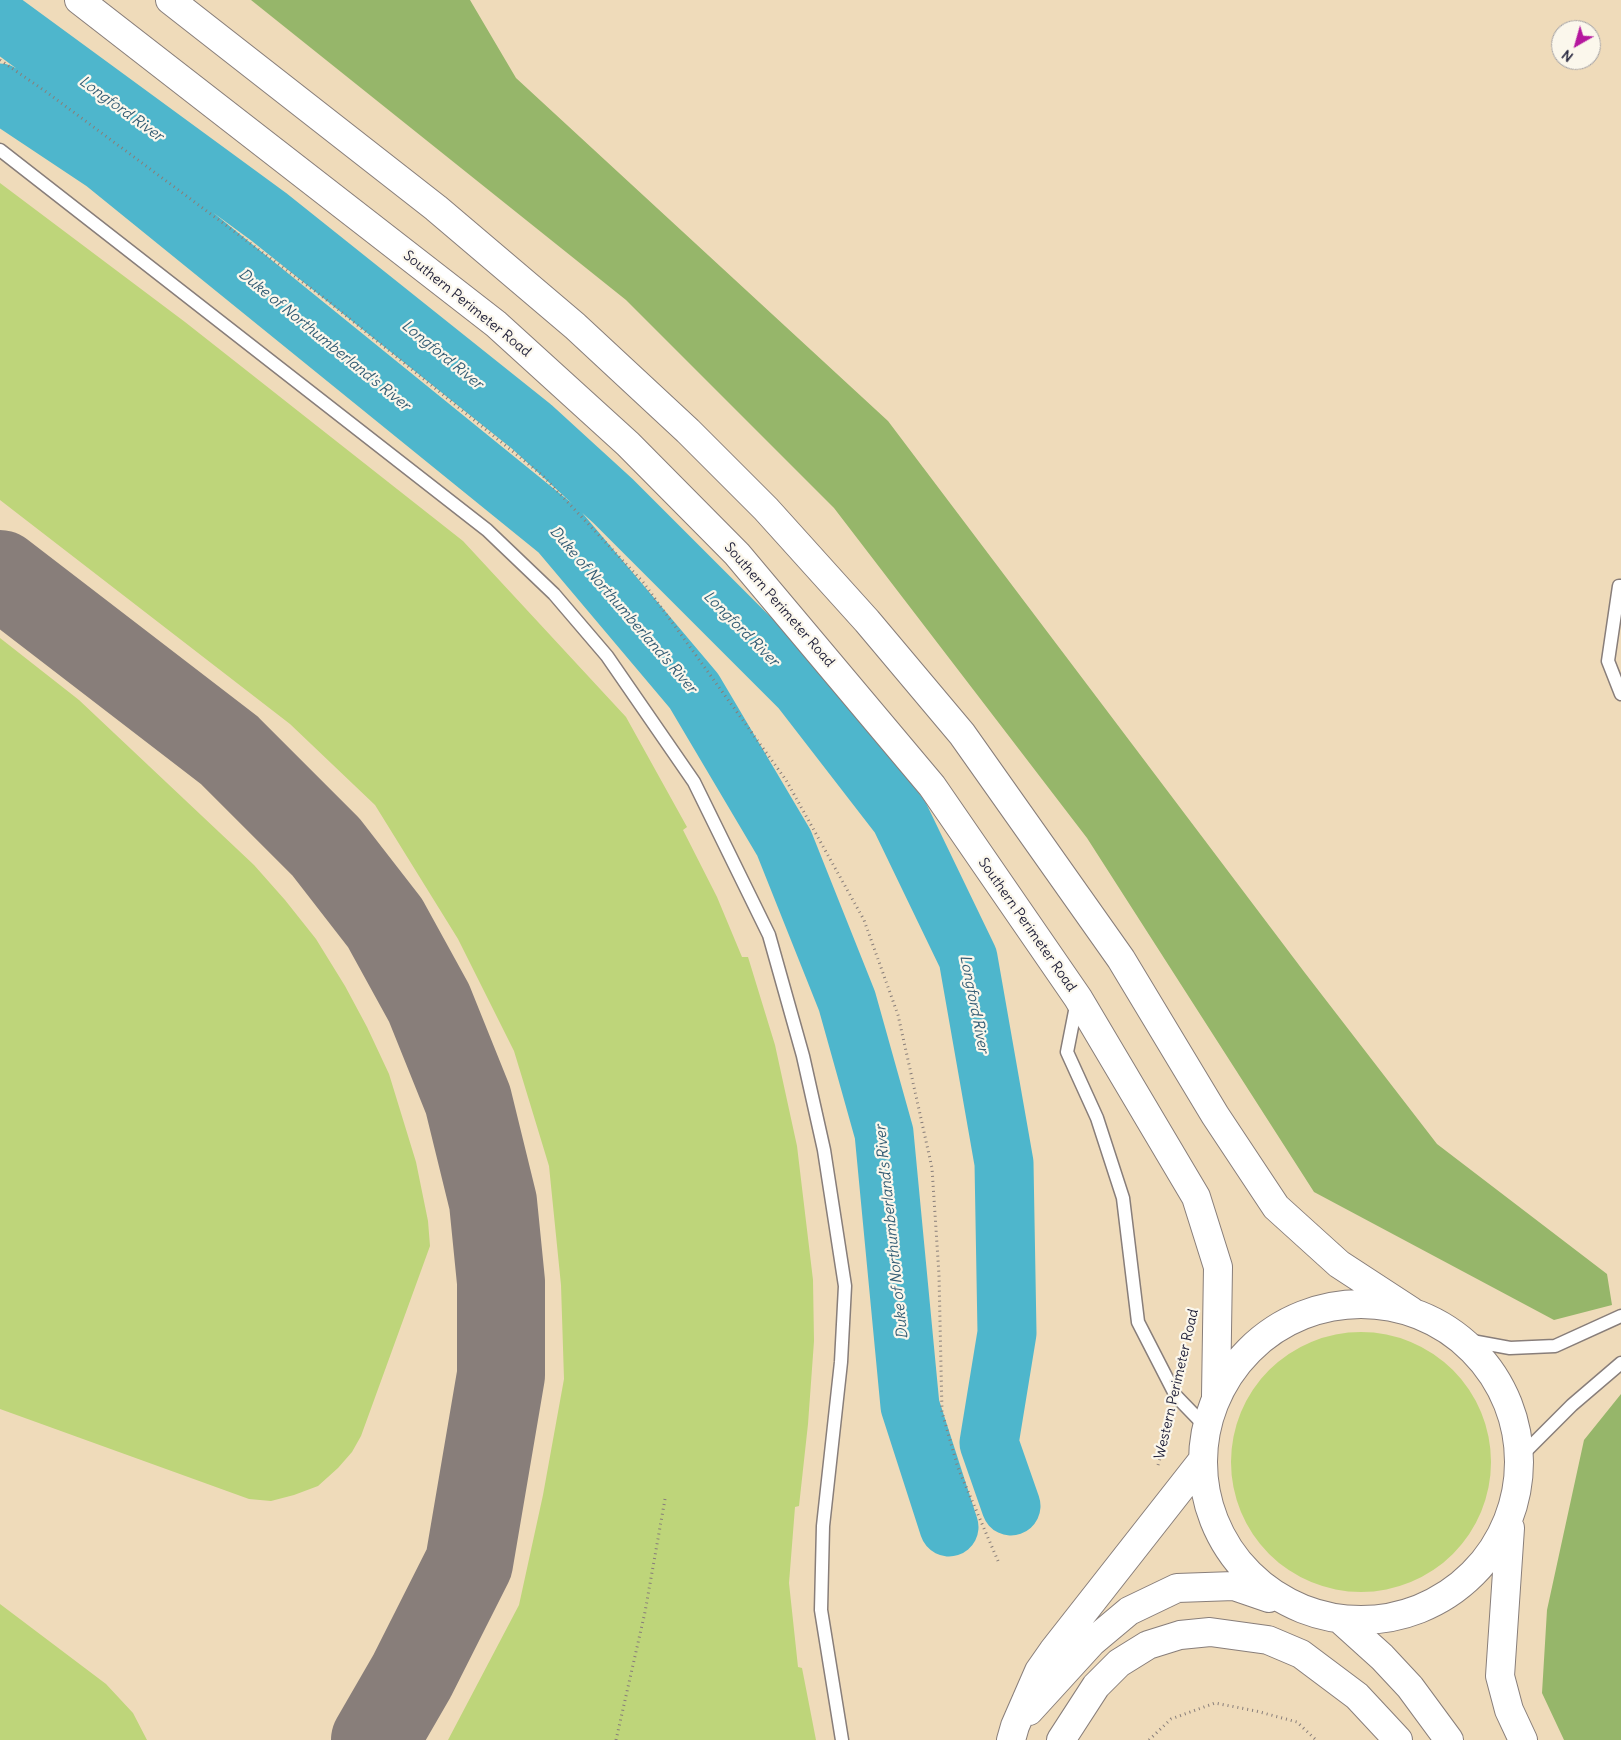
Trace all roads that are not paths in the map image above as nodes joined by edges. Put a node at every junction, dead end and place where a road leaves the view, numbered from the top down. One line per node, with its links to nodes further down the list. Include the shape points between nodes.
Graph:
1 (79, 0): 6 (street, Southern Perimeter Road, via 496,324 628,444 737,554 932,786)
2 (170, 0): 7 (street, via 436,208 575,326 766,509 867,621 962,734 1121,959 1215,1115 1276,1207 1339,1264)
3 (0, 150): 19 (lane, via 487,530 554,594 607,656 694,782 769,935 803,1056 822,1140 846,1286 823,1526 821,1610)
4 (1621, 586): 5 (lane, via 1608,661)
5 (1621, 694)
6 (1078, 998): 11 (street, Southern Perimeter Road, via 1196,1197 1218,1267); 12 (lane, via 1067,1052 1097,1118 1123,1198 1138,1322 1176,1396)
7 (1411, 1311): 9 (street); 11 (street, via 1359,1303 1311,1311 1263,1337 1235,1364)
8 (1621, 1316): 9 (lane, via 1555,1346 1510,1348)
9 (1461, 1339): 13 (street, via 1480,1357 1500,1386 1514,1419)
10 (1621, 1363): 13 (lane, via 1572,1404)
11 (1216, 1396): 12 (street)
12 (1206, 1427): 14 (street)
13 (1520, 1457): 15 (street)
14 (1202, 1461): 16 (street, via 1203,1485 1218,1532 1241,1566 1266,1589); 18 (street, via 1053,1650 1039,1671)
15 (1512, 1514): 17 (street, via 1491,1554 1474,1575 1448,1595 1430,1606 1391,1618); 23 (street, via 1500,1676 1509,1710)
16 (1297, 1607): 17 (street); 18 (street, via 1234,1586 1177,1588 1129,1611 1092,1642)
17 (1341, 1620): 22 (street, via 1382,1656 1410,1687)
18 (1013, 1733)
19 (842, 1740)
20 (1061, 1740): 21 (street, via 1096,1686 1119,1663 1148,1645 1180,1635 1210,1632 1268,1640 1301,1654 1357,1696)
21 (1398, 1740)
22 (1449, 1740)
23 (1523, 1740)

